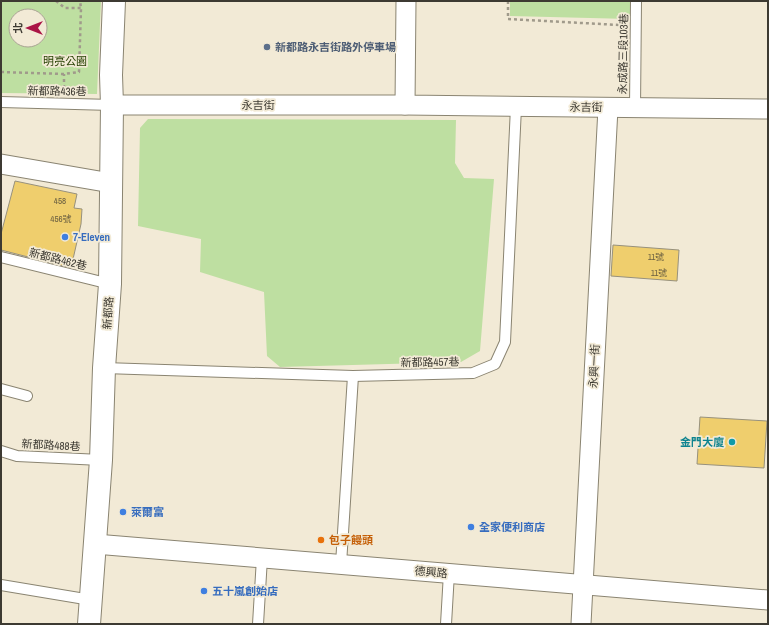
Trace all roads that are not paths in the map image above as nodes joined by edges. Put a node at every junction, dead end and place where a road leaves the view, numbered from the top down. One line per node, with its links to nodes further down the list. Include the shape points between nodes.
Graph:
1 (114, 1): 5 (street, 新都路)
2 (406, 1): 6 (street)
3 (636, 1): 9 (lane, 永成路三段103巷)
4 (1, 102): 5 (lane, 新都路436巷)
5 (112, 105): 6 (street, 永吉街); 12 (street, 新都路)
6 (405, 105): 7 (street, 永吉街)
7 (516, 107): 8 (street, 永吉街); 16 (lane, 新都路457巷, via 505,342 495,364 473,373)
8 (608, 108): 9 (street, 永吉街); 25 (street, 永興一街)
9 (635, 108): 10 (street, 永吉街)
10 (768, 109)
11 (1, 164): 12 (street)
12 (111, 184): 14 (street, 新都路)
13 (1, 257): 14 (lane, 新都路462巷)
14 (110, 284): 15 (street, 新都路)
15 (104, 368): 16 (lane, 新都路457巷); 20 (street, 新都路)
16 (353, 376): 23 (lane)
17 (1, 389): 18 (lane)
18 (27, 396)
19 (1, 451): 20 (lane, 新都路488巷, via 17,456)
20 (101, 460): 21 (street, 新都路)
21 (95, 544): 22 (street, 德興路); 27 (street, 新都路)
22 (262, 558): 23 (street, 德興路); 30 (lane)
23 (341, 564): 24 (street, 德興路)
24 (449, 573): 25 (street, 德興路); 31 (lane)
25 (583, 584): 28 (street, 德興路); 32 (street, 永興一街)
26 (1, 585): 27 (lane)
27 (91, 600): 29 (street, 新都路)
28 (768, 600)
29 (89, 624)
30 (258, 624)
31 (446, 624)
32 (581, 624)

